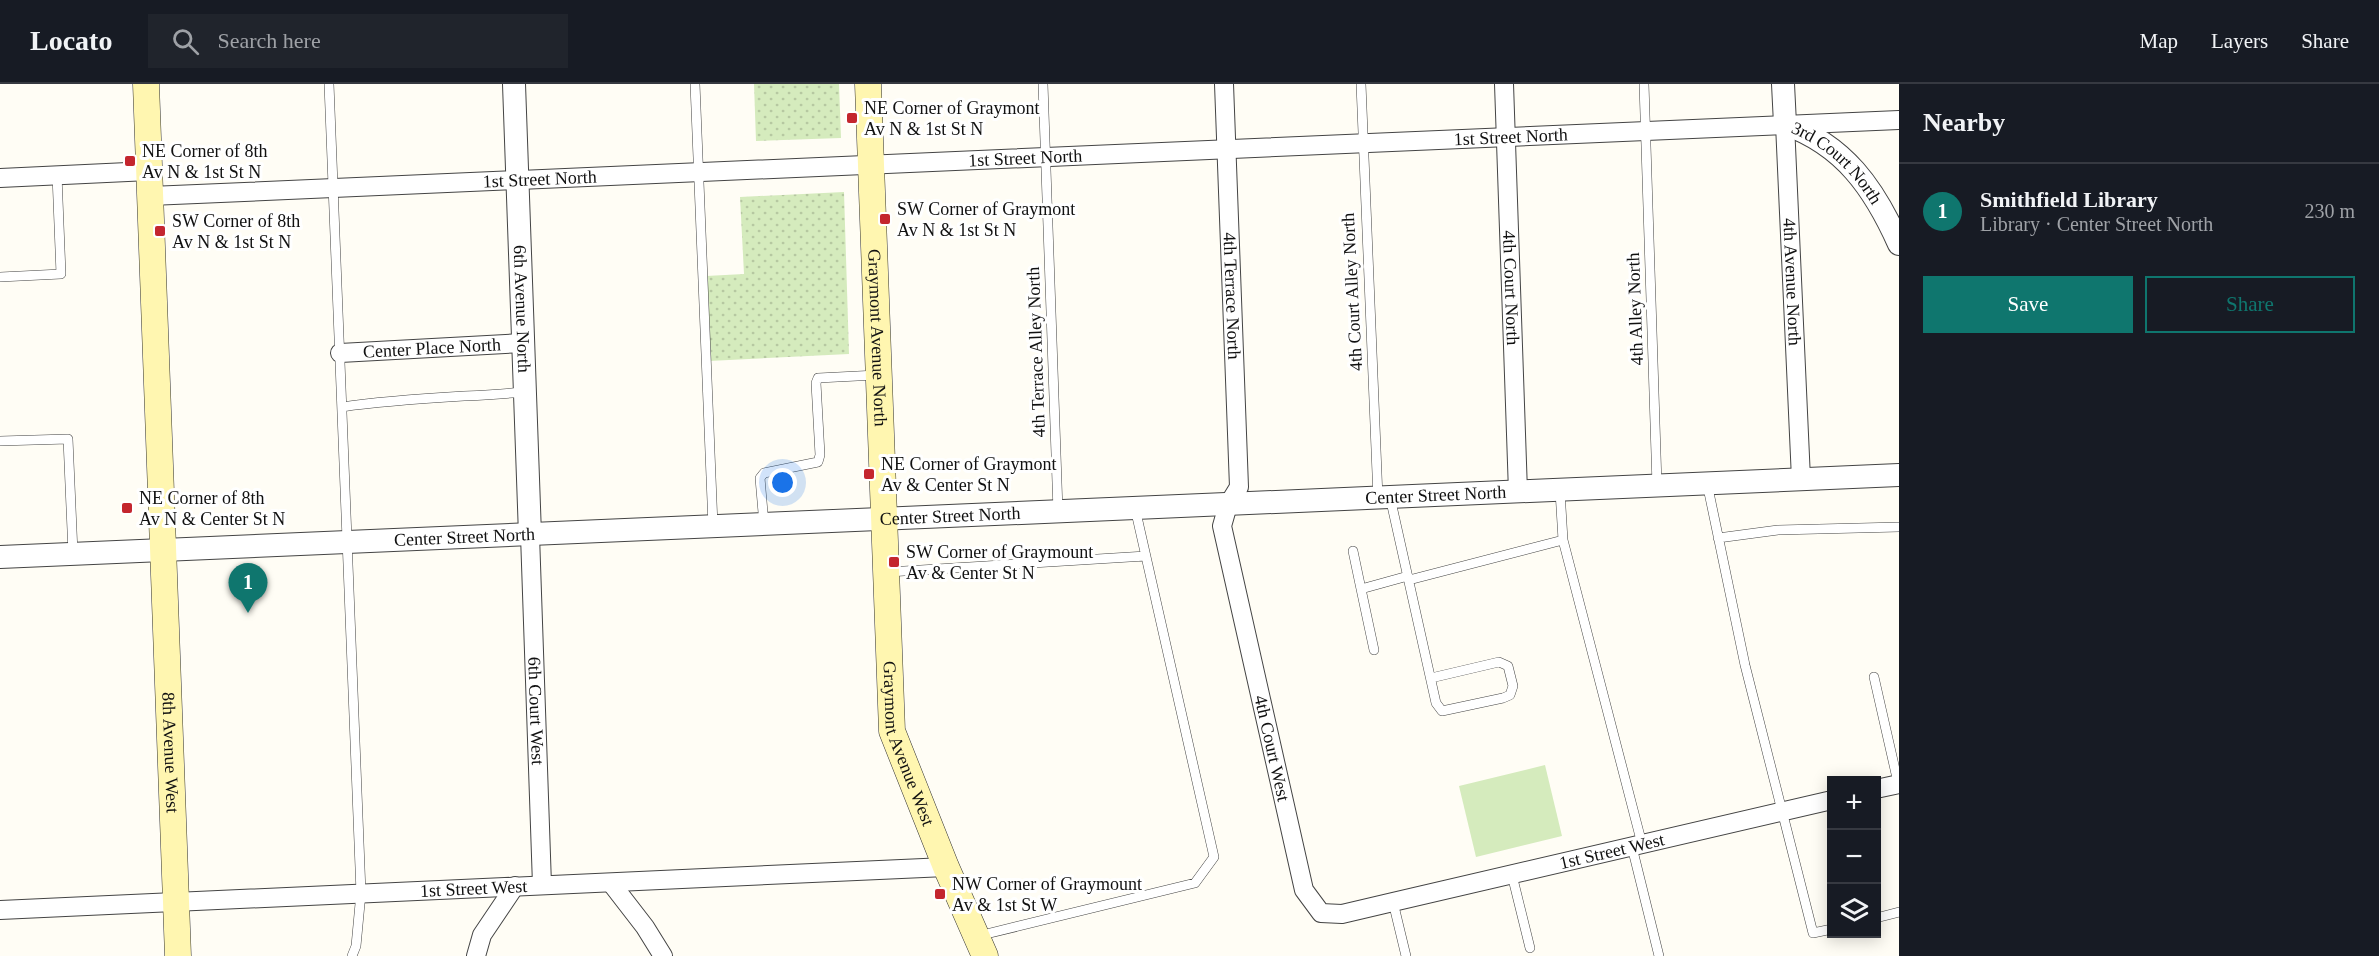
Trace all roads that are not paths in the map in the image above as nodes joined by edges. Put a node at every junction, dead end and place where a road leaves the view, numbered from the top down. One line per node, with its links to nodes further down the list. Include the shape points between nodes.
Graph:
1 (146, 84): 24 (main road, 8th Avenue West)
2 (329, 84): 25 (lane)
3 (514, 84): 23 (street, 6th Avenue North)
4 (695, 84): 20 (lane)
5 (868, 84): 19 (main road, Graymont Avenue North)
6 (1043, 84): 18 (lane, 4th Terrace Alley North)
7 (1224, 84): 17 (street, 4th Terrace North)
8 (1361, 84): 16 (lane, 4th Court Alley North)
9 (1504, 84): 15 (street, 4th Court North)
10 (1644, 84): 14 (lane, 4th Alley North)
11 (1783, 84): 13 (street, 4th Avenue North)
12 (1899, 120): 13 (street, 1st Street North)
13 (1785, 124): 14 (street, 1st Street North); 26 (street, 3rd Court North, via 1818,140 1851,166 1881,206); 35 (street, 4th Avenue North)
14 (1646, 131): 15 (street, 1st Street North); 37 (lane, 4th Alley North)
15 (1506, 137): 16 (street, 1st Street North); 39 (street, 4th Court North)
16 (1362, 143): 17 (street, 1st Street North); 40 (lane, 4th Court Alley North)
17 (1227, 149): 18 (street, 1st Street North); 41 (street, 4th Terrace North, via 1239,487)
18 (1046, 157): 19 (street, 1st Street North); 43 (lane, 4th Terrace Alley North)
19 (871, 164): 20 (street, 1st Street North); 30 (main road, Graymont Avenue North)
20 (699, 172): 23 (street, 1st Street North); 46 (lane)
21 (57, 176): 22 (street, 1st Street North); 24 (street, 1st Street North); 27 (lane, via 61,274)
22 (0, 178)
23 (517, 180): 25 (street, 1st Street North); 28 (street, 6th Avenue North)
24 (149, 183): 25 (street, 1st Street North); 52 (main road, 8th Avenue West)
25 (333, 188): 29 (lane)
26 (1899, 244)
27 (0, 277)
28 (523, 343): 29 (street, Center Place North); 31 (street, 6th Avenue North)
29 (340, 353): 32 (lane)
30 (879, 374): 44 (main road, Graymont Avenue North); 45 (lane, via 818,378 818,462 764,473 760,478)
31 (525, 392): 32 (lane, via 390,400); 48 (street, 6th Avenue North)
32 (342, 407): 51 (lane)
33 (0, 441): 54 (lane, via 68,439)
34 (1899, 475): 35 (street, Center Street North)
35 (1801, 479): 36 (street, Center Street North)
36 (1707, 483): 37 (street, Center Street North); 49 (lane)
37 (1657, 485): 38 (street, Center Street North)
38 (1560, 490): 39 (street, Center Street North); 50 (lane)
39 (1518, 492): 40 (street, Center Street North)
40 (1384, 498): 41 (street, Center Street North); 58 (lane, 4th Court Alley North)
41 (1228, 505): 42 (street, Center Street North); 75 (street, 4th Court West, via 1222,526 1304,890 1321,913 1342,914)
42 (1135, 508): 43 (street, Center Street North); 55 (lane)
43 (1058, 511): 44 (street, Center Street North)
44 (884, 518): 45 (street, Center Street North); 57 (main road, Graymont Avenue West)
45 (764, 524): 46 (street, Center Street North)
46 (713, 526): 48 (street, Center Street North)
47 (1899, 527): 49 (lane, via 1778,530)
48 (530, 535): 51 (street, Center Street North); 71 (street, 6th Court West)
49 (1718, 538): 66 (lane, via 1745,666)
50 (1563, 540): 58 (lane); 67 (lane)
51 (347, 543): 52 (street, Center Street North); 73 (lane)
52 (163, 549): 54 (street, Center Street North); 74 (main road, 8th Avenue West)
53 (1353, 551): 59 (lane)
54 (73, 553): 56 (street, Center Street North)
55 (1146, 556): 57 (lane); 80 (lane, via 1214,856 1195,883)
56 (0, 557)
57 (886, 572): 68 (main road, Graymont Avenue West, via 892,731)
58 (1408, 578): 59 (lane); 62 (lane, 4th Court Alley North)
59 (1361, 589): 60 (lane)
60 (1374, 650)
61 (1874, 677): 63 (lane)
62 (1431, 678): 62 (lane, 4th Court Alley North, via 1436,704 1442,711 1503,698 1510,695 1513,686 1508,666 1499,662)
63 (1899, 785): 64 (street)
64 (1881, 788)
65 (1827, 801): 66 (street, 1st Street West)
66 (1784, 811): 67 (street, 1st Street West); 79 (lane, via 1814,933)
67 (1637, 845): 69 (street, 1st Street West); 87 (lane)
68 (946, 867): 70 (street, 1st Street West); 80 (main road, Graymont Avenue West)
69 (1512, 875): 75 (street, 1st Street West); 81 (lane)
70 (611, 883): 71 (street, 1st Street West); 85 (street)
71 (542, 885): 72 (street, 1st Street West)
72 (515, 886): 73 (street, 1st Street West); 84 (street, via 482,935)
73 (361, 893): 74 (street, 1st Street West); 83 (lane)
74 (176, 902): 76 (street, 1st Street West); 82 (main road, 8th Avenue West)
75 (1393, 902): 86 (lane)
76 (0, 910)
77 (1899, 912): 78 (lane)
78 (1881, 917)
79 (1827, 930)
80 (980, 946)
81 (1530, 948)
82 (178, 956)
83 (352, 956)
84 (476, 956)
85 (663, 956)
86 (1406, 956)
87 (1659, 956)

